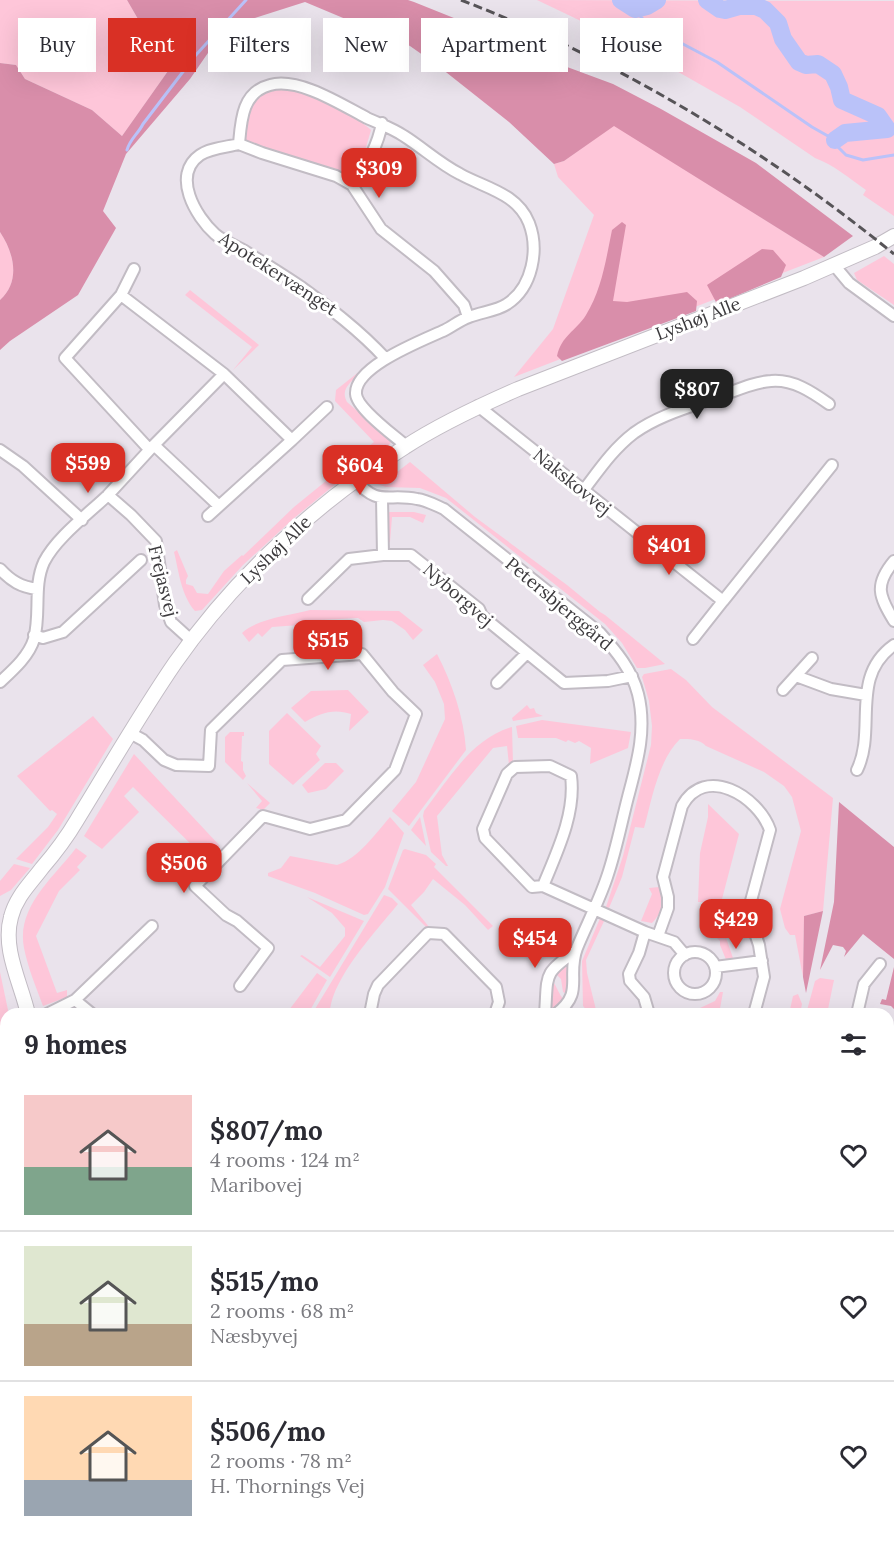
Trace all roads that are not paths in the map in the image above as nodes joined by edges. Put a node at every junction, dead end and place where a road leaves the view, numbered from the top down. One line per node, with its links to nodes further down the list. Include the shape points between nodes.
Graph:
1 (382, 123): 2 (street, via 295,85 270,85 257,92 244,107); 3 (street, via 366,167); 9 (street, via 460,174 513,201 528,220 534,248 522,290 506,305)
2 (239, 144): 3 (street, via 336,176); 10 (street, Apotekervænget, via 197,156 187,179 194,209 215,234 343,317)
3 (352, 185): 9 (street, via 381,229 434,271 464,304)
4 (894, 236): 5 (street, Lyshøj Alle)
5 (834, 265): 8 (street, via 849,283); 13 (street, Lyshøj Alle)
6 (134, 269): 7 (street)
7 (121, 295): 11 (street); 17 (street, via 60,361)
8 (894, 316)
9 (468, 317): 10 (street)
10 (385, 357): 16 (street, via 359,384 356,394 376,420)
11 (224, 374): 15 (street); 17 (street)
12 (829, 404): 21 (street, via 791,383 771,381 749,386 663,417 635,432 613,452)
13 (478, 406): 16 (street, Lyshøj Alle); 21 (street, Nakskovvej)
14 (327, 407): 15 (street)
15 (292, 440): 24 (street)
16 (406, 446): 20 (street, Lyshøj Alle)
17 (151, 447): 22 (street); 24 (street)
18 (0, 450): 26 (street)
19 (832, 465): 33 (street)
20 (356, 480): 23 (street, via 372,496); 37 (street, Lyshøj Alle, via 255,568)
21 (583, 491): 33 (street, Nakskovvej)
22 (108, 495): 26 (street); 37 (street, Frejasvej, via 156,541 171,622)
23 (382, 498): 27 (street); 41 (street, Petersbjerggård, via 415,498 444,509 600,633)
24 (219, 506): 25 (street)
25 (208, 516)
26 (82, 520): 31 (street, via 50,553)
27 (383, 555): 32 (street, Nyborgvej, via 349,559); 39 (street, Nyborgvej, via 411,555)
28 (141, 560): 35 (street, Frejasvej, via 63,632 43,638)
29 (894, 561): 34 (street, via 885,572 880,592)
30 (0, 569): 31 (street, via 20,585)
31 (37, 589): 35 (street)
32 (308, 599)
33 (723, 601): 36 (street)
34 (894, 621)
35 (34, 635): 43 (street, via 24,657)
36 (693, 639)
37 (192, 641): 47 (street, Lyshøj Alle)
38 (894, 645): 46 (street, via 877,663)
39 (527, 653): 41 (street, Nyborgvej, via 564,683); 44 (street)
40 (812, 658): 42 (street)
41 (632, 676): 50 (street, Petersbjerggård, via 641,714 638,758 607,876)
42 (796, 676): 45 (street); 46 (street, via 831,689)
43 (0, 682)
44 (497, 683)
45 (783, 690)
46 (866, 695): 48 (street, via 864,749)
47 (130, 733): 51 (street, Lyshøj Alle, via 68,835); 60 (street, via 164,760 177,765 209,766 211,730 282,660 362,654 416,714 395,770 346,820 310,829 263,816 195,886 267,948)
48 (858, 770)
49 (543, 886): 49 (street, via 559,849 573,793 571,776 550,766 515,767 507,774 483,829 484,838 532,887); 50 (street)
50 (594, 909): 53 (street); 55 (street, Petersbjerggård)
51 (5, 915): 62 (street, Lyshøj Alle)
52 (152, 926): 61 (street)
53 (645, 932): 54 (street); 69 (street, via 629,974)
54 (658, 936): 56 (street, via 674,942); 57 (street, via 668,908 663,877 687,796 705,786 737,791 766,819 770,830 748,912)
55 (576, 951): 67 (street, Petersbjerggård, via 549,974); 68 (street, Petersbjerggård, via 573,996)
56 (686, 955): 59 (street, via 703,954); 59 (street, via 677,963 674,975 683,991 698,994 707,990 715,979)
57 (762, 961): 59 (street); 70 (street, via 764,977)
58 (880, 964): 71 (street, via 864,984)
59 (715, 968)
60 (240, 986)
61 (75, 1000): 63 (street); 64 (street)
62 (26, 1008)
63 (59, 1008)
64 (85, 1008)
65 (371, 1008): 66 (street, via 378,985 428,933 444,934 496,987)
66 (497, 1008)
67 (545, 1008)
68 (563, 1008)
69 (647, 1008)
70 (756, 1008)
71 (858, 1008)

